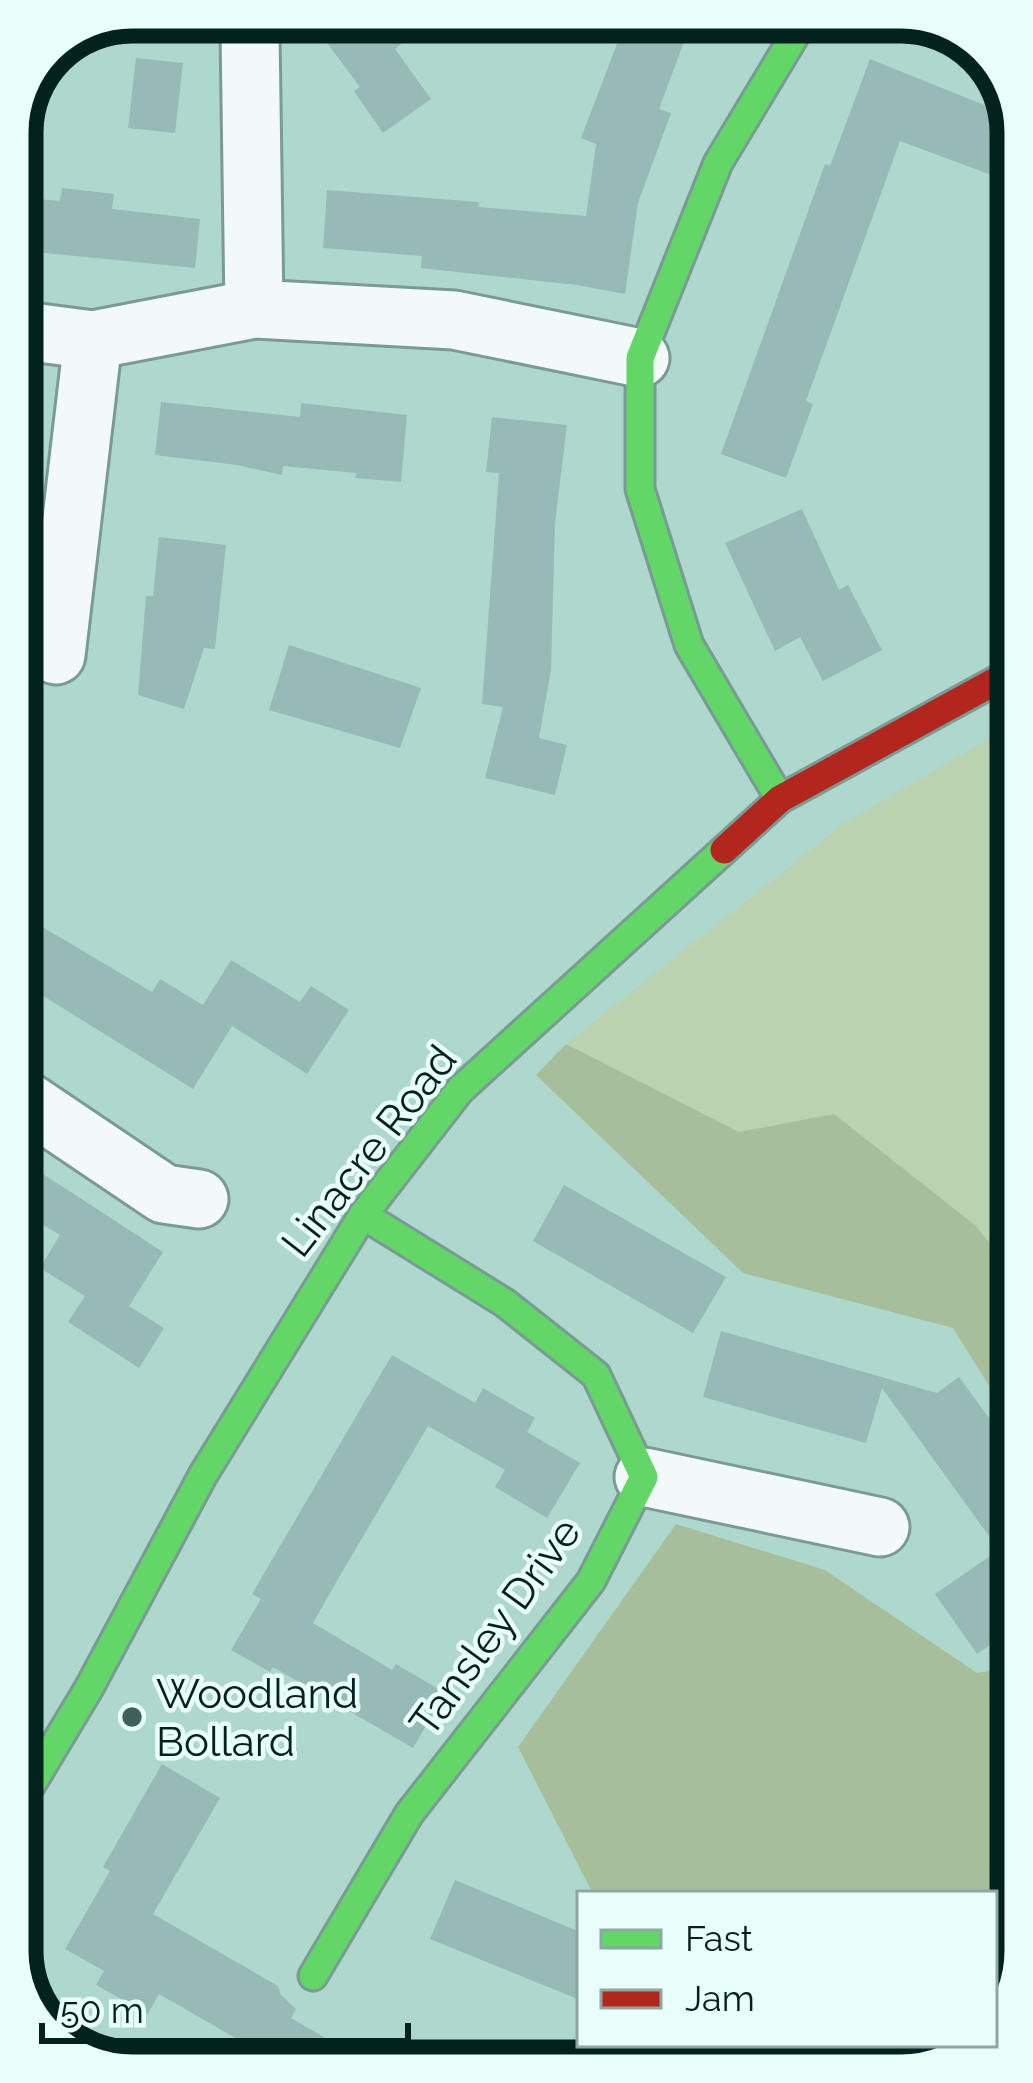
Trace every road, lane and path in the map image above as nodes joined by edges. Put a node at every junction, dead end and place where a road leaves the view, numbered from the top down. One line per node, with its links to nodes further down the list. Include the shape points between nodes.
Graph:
1 (795, 36): 6 (street, via 718,163)
2 (250, 37): 3 (street)
3 (254, 309): 5 (street); 6 (street, via 454,320)
4 (36, 333): 5 (street)
5 (93, 340): 7 (street)
6 (640, 358): 9 (street, via 640,489 683,626)
7 (56, 655)
8 (997, 680): 9 (street, Linacre Road)
9 (779, 799): 12 (street, Linacre Road, via 460,1090)
10 (36, 1108): 11 (street, via 164,1194)
11 (200, 1199)
12 (363, 1215): 13 (street, via 505,1303 596,1375); 15 (street, Linacre Road, via 203,1475)
13 (644, 1478): 14 (street); 16 (street, Tansley Drive, via 591,1581 409,1814)
14 (880, 1527)
15 (36, 1776)
16 (313, 1976)

